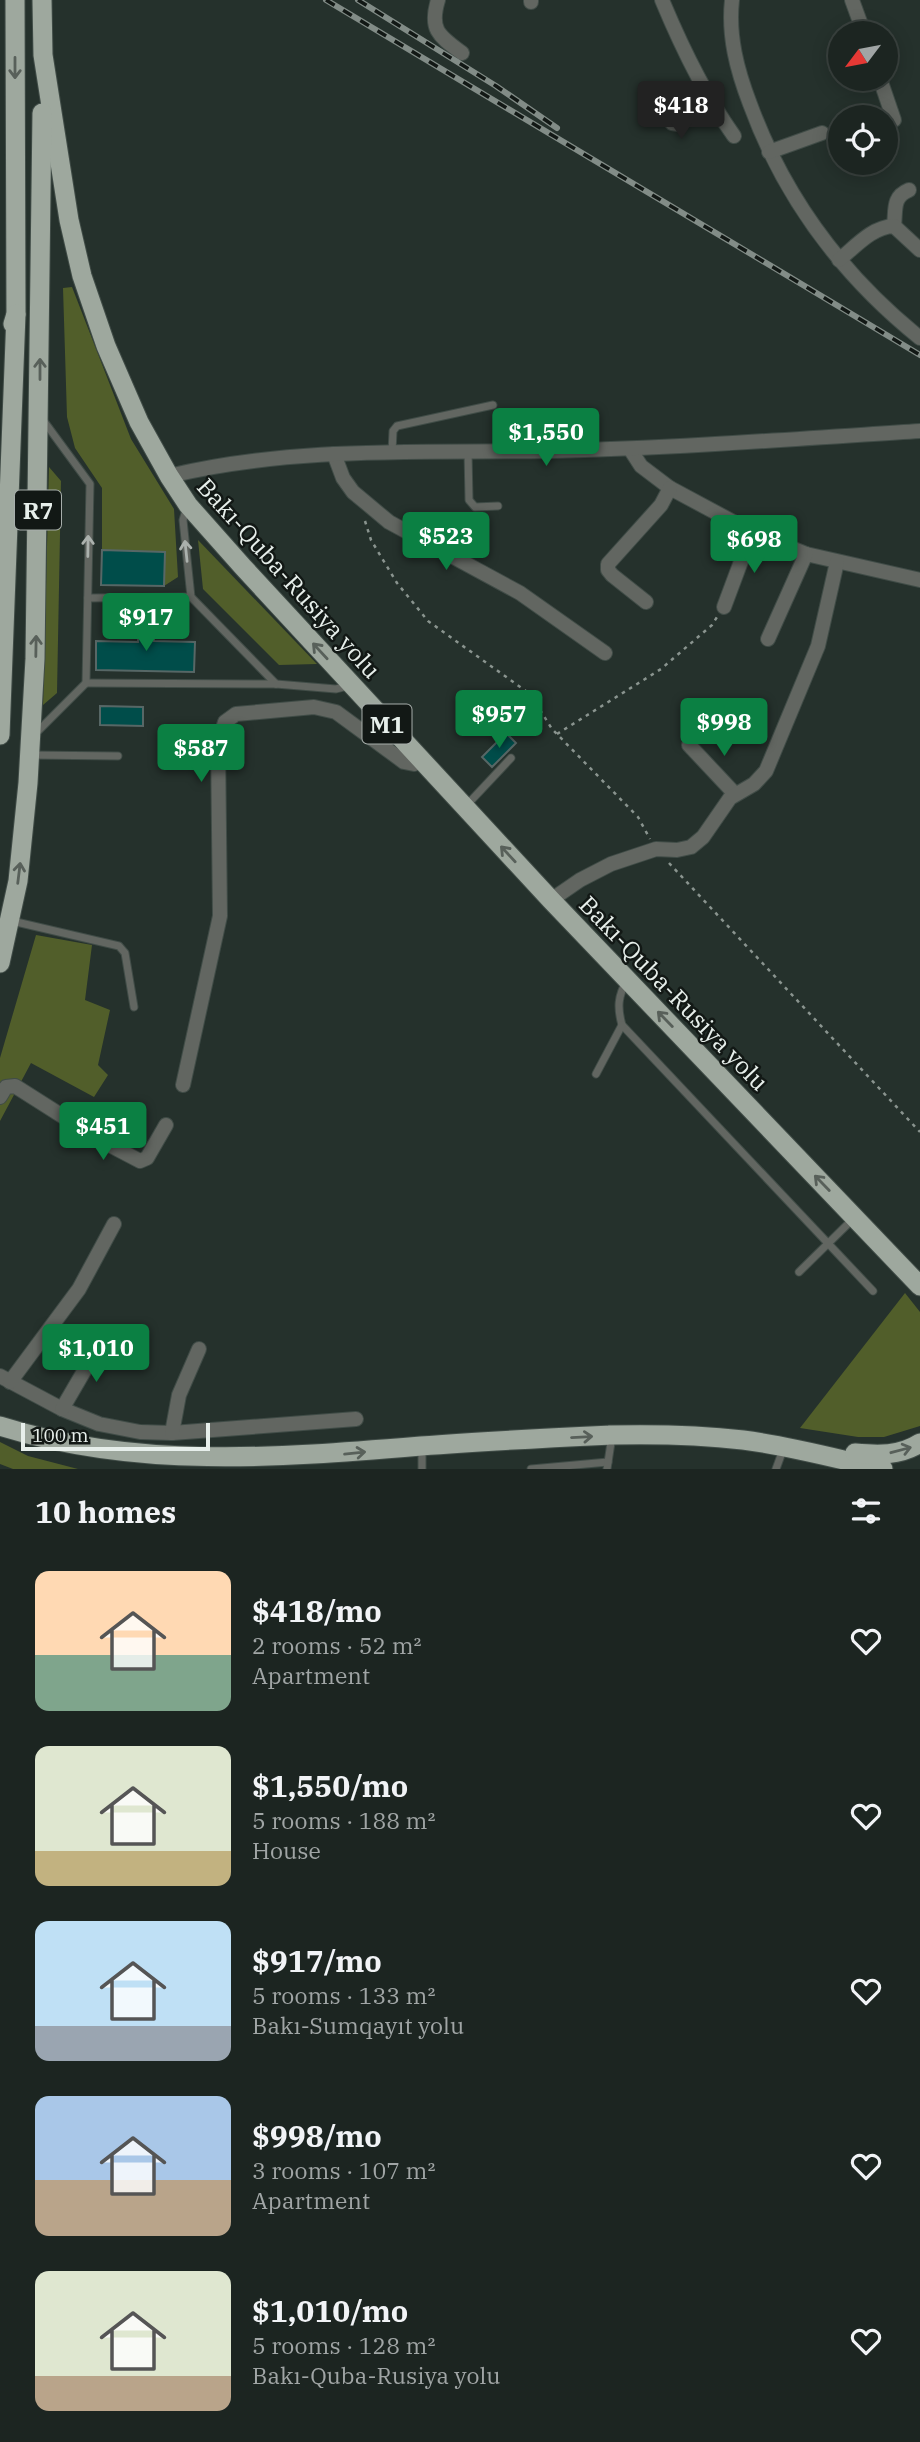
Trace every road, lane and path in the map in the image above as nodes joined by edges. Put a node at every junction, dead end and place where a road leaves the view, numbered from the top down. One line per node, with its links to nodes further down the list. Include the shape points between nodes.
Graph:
1 (15, 0): 19 (highway, one-way to 19)
2 (42, 0): 9 (highway, Bakı-Quba-Rusiya yolu / M1)
3 (438, 0): 8 (street, via 434,16 438,33)
4 (662, 0): 10 (street)
5 (732, 0): 14 (street, via 733,45 740,77)
6 (852, 0): 7 (street)
7 (860, 21)
8 (462, 53)
9 (43, 55): 23 (highway, R7, one-way to 9); 29 (highway, Bakı-Quba-Rusiya yolu / M1, via 82,276 139,422)
10 (713, 106): 11 (street, via 678,124 672,123); 13 (street)
11 (661, 107)
12 (822, 133): 14 (street)
13 (734, 136)
14 (769, 152): 18 (street, via 797,202)
15 (909, 190): 16 (street, via 897,198)
16 (894, 226): 17 (street); 18 (street, via 875,231)
17 (920, 250)
18 (839, 260): 20 (street)
19 (16, 314): 21 (highway); 37 (highway, R7)
20 (920, 338)
21 (0, 370)
22 (493, 405): 27 (lane, via 397,426)
23 (40, 416): 40 (lane, one-way to 23, via 90,484); 51 (highway, R7, one-way to 23)
24 (920, 432): 25 (street)
25 (630, 449): 26 (street); 30 (street, via 641,466)
26 (468, 452): 27 (street); 33 (lane, via 469,500 472,505)
27 (392, 453): 28 (street)
28 (334, 454): 29 (street, via 239,462); 31 (street, via 343,478)
29 (169, 476): 32 (highway, Bakı-Quba-Rusiya yolu / M1)
30 (670, 488): 34 (street); 41 (street, via 661,505 608,564 611,575)
31 (364, 500): 44 (street, via 389,522 520,593); 48 (path, via 371,540 428,621 530,694)
32 (188, 505): 39 (lane, one-way to 32, via 183,520); 47 (highway, Bakı-Quba-Rusiya yolu / M1, one-way to 32)
33 (498, 506)
34 (752, 532): 35 (street); 42 (street)
35 (806, 554): 36 (street); 43 (street)
36 (837, 562): 38 (street); 55 (street, via 818,646 766,771)
37 (3, 566): 49 (highway, R7)
38 (920, 580)
39 (191, 597): 40 (lane); 46 (lane)
40 (88, 598): 45 (lane)
41 (646, 602)
42 (724, 607): 48 (path, via 712,625 661,669)
43 (768, 639)
44 (605, 653)
45 (86, 683): 46 (lane); 51 (lane)
46 (276, 684): 47 (lane, via 336,689)
47 (351, 685): 54 (highway, Bakı-Quba-Rusiya yolu / M1)
48 (557, 734): 57 (path, via 638,817)
49 (0, 735)
50 (689, 746): 55 (street)
51 (30, 747): 52 (lane); 59 (highway, R7, one-way to 51)
52 (118, 756)
53 (511, 758): 56 (lane)
54 (421, 761): 56 (highway, Bakı-Quba-Rusiya yolu / M1); 65 (street, via 404,762 335,712 314,707 236,714 225,722 218,744 220,916)
55 (735, 794): 57 (street, via 691,847)
56 (464, 807): 58 (highway, Bakı-Quba-Rusiya yolu / M1, one-way to 56)
57 (656, 849): 58 (street, via 611,863); 68 (path)
58 (551, 900): 61 (highway, Bakı-Quba-Rusiya yolu / M1)
59 (11, 921): 60 (highway, R7); 62 (lane, via 120,946)
60 (0, 963)
61 (627, 979): 63 (lane, via 617,1009); 69 (highway, Bakı-Quba-Rusiya yolu / M1, one-way to 61)
62 (134, 1007)
63 (622, 1025): 64 (lane); 71 (lane)
64 (596, 1074)
65 (183, 1085)
66 (0, 1097): 67 (street, via 6,1087 15,1086 140,1161 147,1158)
67 (166, 1125)
68 (920, 1132)
69 (855, 1217): 71 (lane); 73 (highway, Bakı-Quba-Rusiya yolu / M1)
70 (114, 1224): 77 (street, via 79,1289)
71 (829, 1242): 72 (lane); 74 (lane)
72 (799, 1272)
73 (920, 1286)
74 (873, 1291)
75 (101, 1342): 78 (street)
76 (199, 1349): 81 (street, via 179,1395)
77 (5, 1379): 78 (street)
78 (62, 1409): 81 (street, via 99,1424)
79 (356, 1419): 81 (street)
80 (0, 1426): 84 (highway, one-way to 84, via 97,1460 169,1467)
81 (172, 1433)
82 (612, 1435): 84 (highway, one-way to 82); 85 (highway, via 742,1440); 86 (lane)
83 (920, 1443): 85 (highway, one-way to 83, via 876,1454 900,1453)
84 (422, 1446): 87 (lane)
85 (784, 1447): 89 (lane); 90 (highway)
86 (608, 1466): 88 (lane)
87 (422, 1469)
88 (531, 1469)
89 (776, 1469)
90 (883, 1469)

